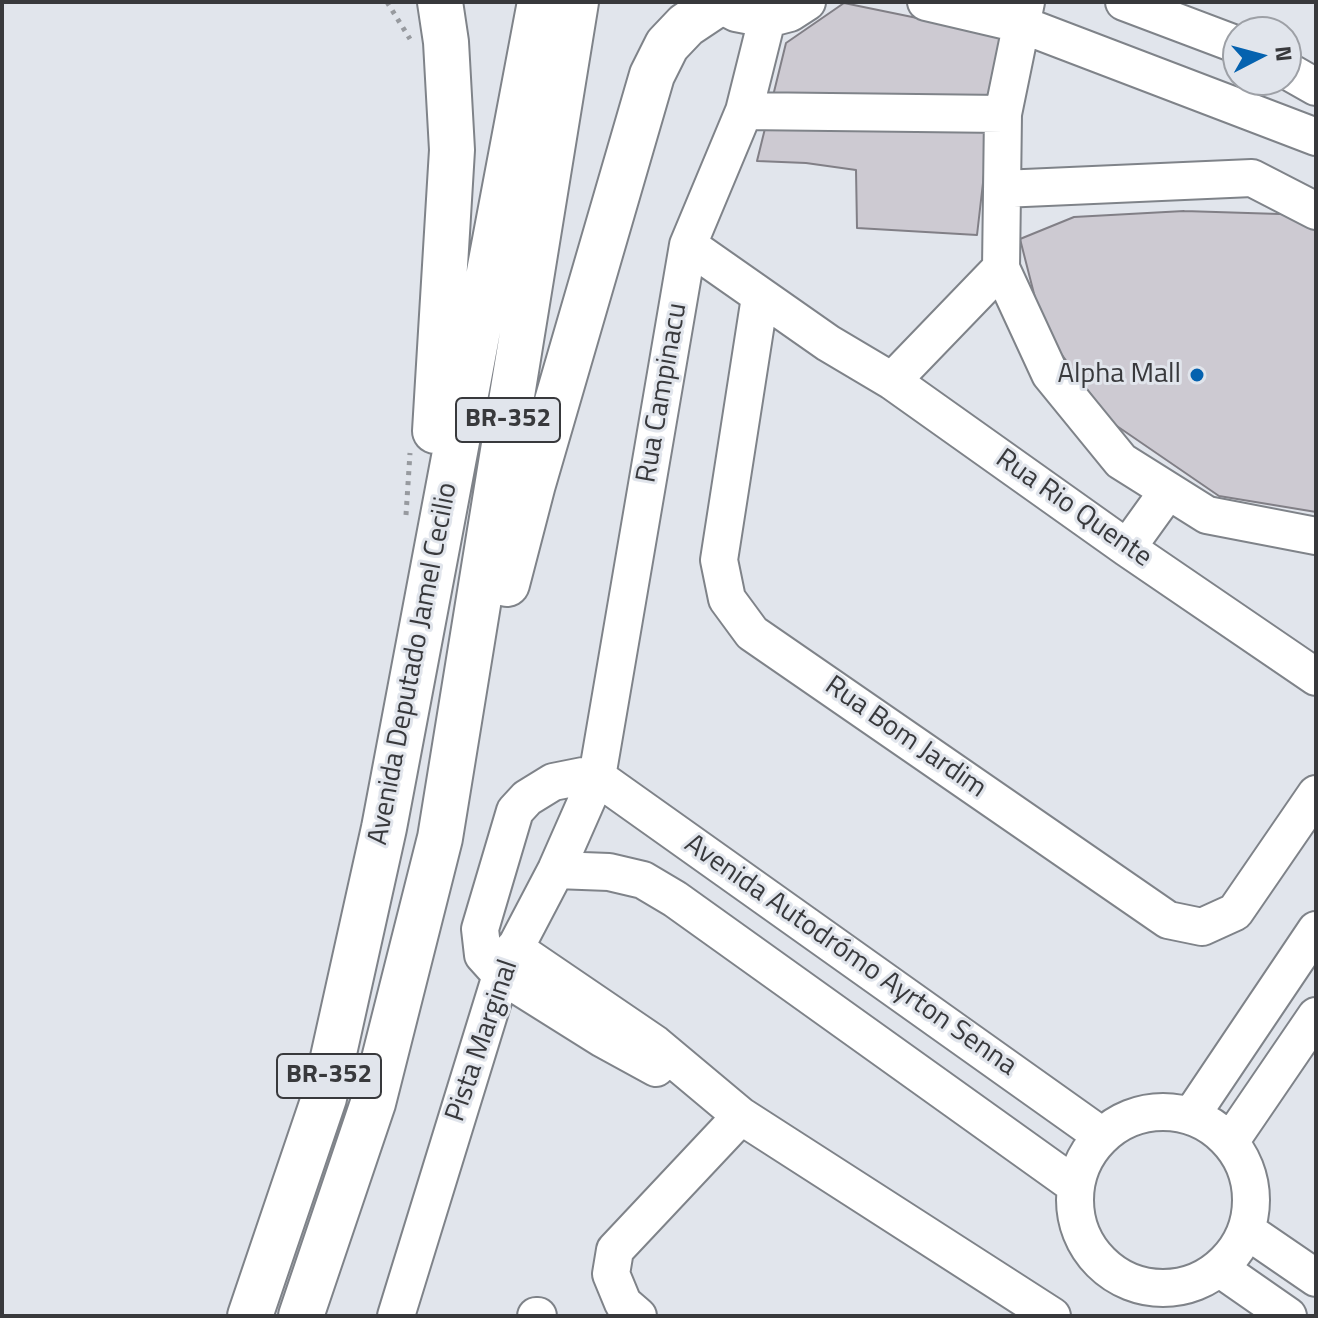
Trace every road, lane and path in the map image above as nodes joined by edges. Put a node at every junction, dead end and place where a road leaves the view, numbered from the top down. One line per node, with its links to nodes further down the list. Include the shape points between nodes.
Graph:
1 (387, 2): 12 (path)
2 (440, 2): 30 (highway, via 452,150 433,476)
3 (540, 2): 30 (highway, Avenida Deputado Jamel Cecilio / BR-352)
4 (576, 2): 31 (highway, Avenida Deputado Jamel Cecilio / BR-352)
5 (807, 2): 10 (street)
6 (926, 2): 9 (street)
7 (1124, 2): 11 (street)
8 (716, 3): 10 (street); 31 (highway, via 667,45 652,75 533,484)
9 (1023, 13): 14 (street); 15 (street)
10 (767, 19): 13 (street, Rua Campinacu)
11 (1222, 39)
12 (415, 46)
13 (744, 111): 14 (street); 18 (street, Rua Campinacu)
14 (1003, 114): 16 (street)
15 (1316, 137)
16 (1002, 189): 17 (street, via 1252,178); 19 (street)
17 (1316, 211)
18 (688, 245): 20 (street, Rua Rio Quente); 28 (street, Rua Campinacu)
19 (1001, 268): 21 (street); 23 (street, via 1050,374 1121,461)
20 (760, 297): 21 (street, Rua Rio Quente); 29 (street, Rua Bom Jardim, via 719,560 727,599 752,633 1168,920 1202,927 1235,912)
21 (892, 381): 26 (street, Rua Rio Quente)
22 (410, 450): 24 (path)
23 (1168, 491): 25 (street, via 1207,515); 26 (street)
24 (405, 528)
25 (1316, 536)
26 (1127, 548): 27 (street, Rua Rio Quente)
27 (1316, 677)
28 (597, 777): 32 (street, Pista Marginal); 34 (street, via 553,782 515,811 480,929 483,955); 38 (street, Avenida Autodrómo Ayrton Senna)
29 (1316, 794)
30 (384, 828): 44 (highway, Avenida Deputado Jamel Cecilio / BR-352, via 324,1098)
31 (440, 838): 45 (highway, Avenida Deputado Jamel Cecilio / BR-352, via 373,1103)
32 (556, 870): 34 (street, Pista Marginal); 40 (street, Avenida Autodrómo Ayrton Senna, via 609,872 643,880 675,899)
33 (1316, 930): 37 (street)
34 (507, 962): 36 (street, via 609,1027 673,1076 704,1086); 46 (street, Pista Marginal)
35 (1316, 1016): 39 (street)
36 (741, 1116): 47 (street, via 615,1250 611,1274 623,1303); 48 (street)
37 (1191, 1116): 38 (street, via 1144,1113); 39 (street)
38 (1102, 1136): 40 (street, via 1085,1159)
39 (1230, 1142): 41 (street, via 1250,1184)
40 (1076, 1186): 42 (street, via 1077,1217 1088,1245 1120,1276 1163,1288 1193,1283)
41 (1246, 1230): 42 (street); 43 (street)
42 (1219, 1268): 49 (street)
43 (1316, 1278)
44 (250, 1316)
45 (301, 1316)
46 (396, 1316)
47 (638, 1316)
48 (1052, 1316)
49 (1288, 1316)

